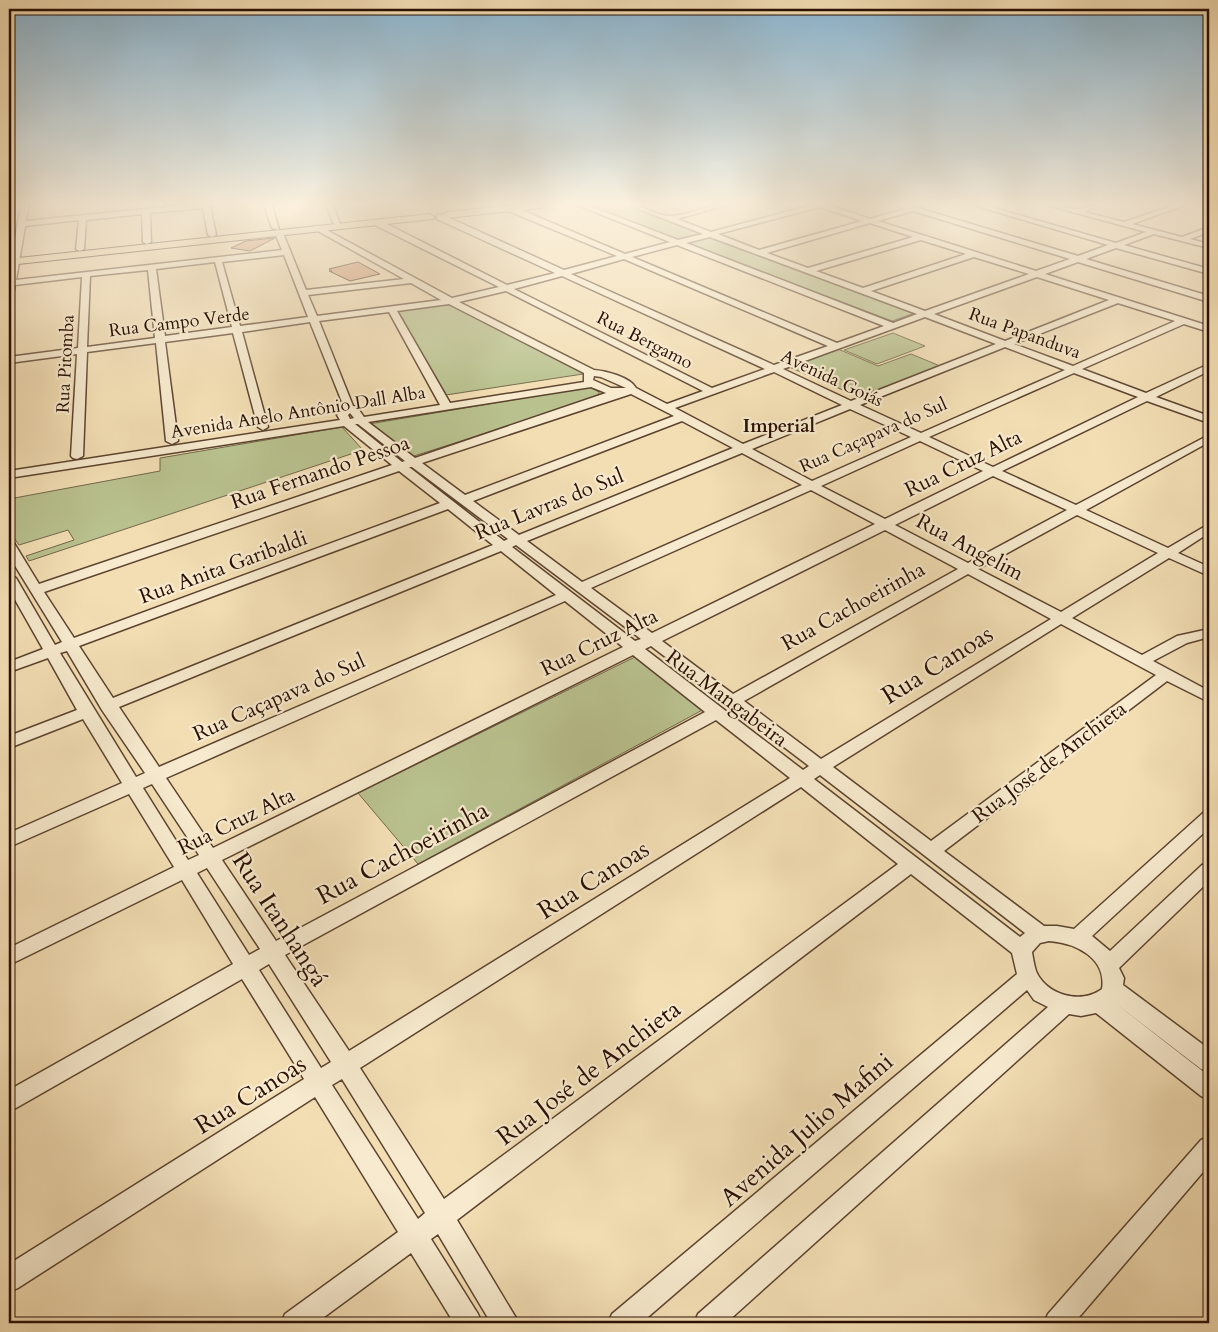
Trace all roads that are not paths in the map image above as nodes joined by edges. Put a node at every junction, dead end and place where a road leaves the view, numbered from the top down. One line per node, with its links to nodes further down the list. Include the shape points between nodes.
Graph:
1 (11, 267): 25 (street)
2 (151, 267): 23 (street)
3 (152, 267): 40 (street)
4 (220, 267): 39 (street)
5 (293, 267): 28 (street, Rua Mangabeira)
6 (391, 267): 24 (street)
7 (466, 267): 26 (street, Rua Bergamo)
8 (554, 267): 21 (street, Avenida Goiás)
9 (588, 267): 21 (street, Rua Campo Verde)
10 (649, 267): 42 (street)
11 (741, 267): 37 (street)
12 (801, 267): 19 (street, Rua Papanduva)
13 (819, 267): 19 (street)
14 (935, 267): 27 (street)
15 (1013, 267): 22 (street)
16 (1052, 267): 22 (street)
17 (1107, 267): 30 (street)
18 (1192, 267): 20 (street)
19 (809, 270): 27 (street, Rua Papanduva)
20 (1209, 272)
21 (567, 273): 26 (street, Rua Campo Verde); 45 (street, Avenida Goiás)
22 (1034, 274): 31 (street); 34 (street)
23 (86, 275): 25 (street); 43 (street, Rua Pitomba)
24 (414, 280): 28 (street); 32 (street)
25 (10, 283): 29 (street)
26 (509, 289): 32 (street, Rua Campo Verde); 50 (street, Rua Bergamo)
27 (863, 291): 34 (street, Rua Papanduva)
28 (303, 293): 35 (street, Rua Mangabeira)
29 (9, 295)
30 (1209, 298)
31 (1117, 300): 36 (street); 41 (street, Rua Lavras do Sul)
32 (452, 302): 33 (street, Rua Campo Verde); 48 (street)
33 (392, 310): 35 (street, Rua Campo Verde); 53 (street)
34 (926, 313): 37 (street); 41 (street, Rua Papanduva)
35 (314, 320): 39 (street, Rua Campo Verde); 57 (street, Rua Mangabeira)
36 (1183, 321): 38 (street); 47 (street, Rua Caçapava do Sul)
37 (893, 326): 42 (street)
38 (1209, 329)
39 (237, 330): 40 (street, Rua Campo Verde); 59 (street)
40 (161, 340): 43 (street, Rua Campo Verde); 62 (street)
41 (1007, 344): 47 (street, Rua Papanduva); 54 (street, Rua Lavras do Sul)
42 (836, 346): 45 (street)
43 (82, 351): 44 (street, Rua Campo Verde); 64 (street, Rua Pitomba)
44 (9, 360)
45 (775, 367): 50 (street); 54 (street, Avenida Goiás)
46 (1209, 367): 52 (street, Rua Cruz Alta)
47 (1077, 370): 52 (street, Rua Papanduva); 60 (street, Rua Caçapava do Sul)
48 (591, 378): 49 (street, Rua Angelim, via 612,377); 51 (street); 53 (street, Avenida Anelo Antônio Dall Alba)
49 (632, 390): 51 (street, Rua Fernando Pessoa); 55 (street, Rua Angelim)
50 (710, 391): 55 (street)
51 (618, 392): 65 (street, Rua Fernando Pessoa)
52 (1149, 397): 58 (street, Rua Papanduva); 67 (street, Rua Cruz Alta)
53 (445, 403): 57 (street, Avenida Anelo Antônio Dall Alba)
54 (853, 404): 60 (street, Avenida Goiás); 63 (street, Rua Lavras do Sul)
55 (666, 408): 56 (street, Rua Angelim)
56 (682, 416): 63 (street, Rua Angelim); 70 (street, Rua Anita Garibaldi)
57 (353, 419): 59 (street); 65 (street, Rua Mangabeira); 68 (street, Avenida Anelo Antônio Dall Alba)
58 (1209, 420)
59 (263, 427): 62 (street)
60 (924, 436): 67 (street, Avenida Goiás); 69 (street, Rua Caçapava do Sul)
61 (1209, 438): 71 (street, Rua Cachoeirinha)
62 (172, 441): 64 (street)
63 (745, 448): 69 (street, Rua Angelim); 74 (street, Rua Lavras do Sul)
64 (76, 456): 66 (street)
65 (407, 464): 70 (street, Rua Mangabeira); 81 (street, Rua Fernando Pessoa)
66 (9, 466)
67 (996, 469): 71 (street, Avenida Goiás); 72 (street, Rua Cruz Alta)
68 (9, 475)
69 (812, 484): 72 (street, Rua Angelim); 82 (street, Rua Caçapava do Sul)
70 (457, 502): 74 (street, Rua Mangabeira); 87 (street, Rua Anita Garibaldi)
71 (1080, 508): 76 (street, Avenida Goiás); 78 (street, Rua Cachoeirinha)
72 (886, 525): 78 (street, Rua Angelim); 86 (street, Rua Cruz Alta)
73 (1209, 528): 76 (street, Rua Canoas)
74 (509, 544): 82 (street, Rua Mangabeira); 94 (street, Rua Lavras do Sul)
75 (9, 546): 81 (street, Rua Itanhangá)
76 (1171, 551): 77 (street, Avenida Goiás); 79 (street, Avenida Goiás); 84 (street, Rua Canoas)
77 (1209, 566)
78 (968, 568): 84 (street, Rua Angelim); 95 (street, Rua Cachoeirinha)
79 (1209, 572)
80 (9, 578): 83 (street)
81 (35, 590): 87 (street, Rua Itanhangá)
82 (574, 591): 86 (street, Rua Mangabeira); 88 (street, Rua Mangabeira); 99 (street, Rua Caçapava do Sul)
83 (14, 598): 89 (street)
84 (1060, 618): 90 (street, Rua Angelim); 98 (street, Rua Canoas)
85 (1209, 633): 90 (street, via 1189,635)
86 (651, 640): 88 (street, Rua Cruz Alta); 95 (street, Rua Mangabeira)
87 (71, 644): 89 (street, Rua Anita Garibaldi); 94 (street, Rua Itanhangá)
88 (635, 648): 95 (street, Rua Mangabeira); 105 (street, Rua Cruz Alta)
89 (52, 651): 91 (street, Rua Anita Garibaldi); 96 (street)
90 (1142, 661): 92 (street, Rua Angelim)
91 (9, 667)
92 (1167, 674): 93 (street, Rua Angelim); 104 (street, Rua José de Anchieta)
93 (1209, 697)
94 (108, 706): 99 (street, Rua Itanhangá)
95 (725, 707): 98 (street, Rua Mangabeira); 100 (street, Rua Mangabeira); 112 (street, Rua Cachoeirinha)
96 (86, 712): 97 (street); 101 (street)
97 (9, 742)
98 (820, 768): 100 (street, Rua Canoas); 104 (street, Rua Mangabeira)
99 (156, 775): 101 (street, Rua Caçapava do Sul); 105 (street, Rua Itanhangá)
100 (802, 779): 106 (street, Rua Mangabeira); 120 (street, Rua Canoas)
101 (133, 785): 103 (street, Rua Caçapava do Sul); 107 (street)
102 (1209, 818): 110 (street)
103 (9, 840)
104 (932, 850): 109 (street, Rua Mangabeira)
105 (210, 858): 107 (street, Rua Cruz Alta); 112 (street, Rua Itanhangá)
106 (913, 864): 111 (street, Rua Mangabeira); 125 (street, Rua José de Anchieta)
107 (186, 869): 113 (street, Rua Cruz Alta); 115 (street)
108 (1209, 870): 114 (street)
109 (1041, 935): 110 (street, via 1058,933); 111 (street, via 1028,941)
110 (1077, 938): 114 (street, via 1095,949)
111 (1021, 949): 116 (street)
112 (272, 952): 115 (street, Rua Cachoeirinha); 120 (street, Rua Itanhangá)
113 (9, 957)
114 (1109, 965): 117 (street, via 1114,978)
115 (247, 967): 121 (street); 123 (street, Rua Cachoeirinha)
116 (1026, 977): 118 (street, via 1043,994); 131 (street, Avenida Julio Mafini)
117 (1107, 997): 118 (street, via 1078,1008); 119 (street); 122 (street)
118 (1065, 1006): 132 (street)
119 (1209, 1062)
120 (345, 1065): 121 (street, Rua Canoas); 125 (street, Rua Itanhangá)
121 (318, 1082): 126 (street); 127 (street, Rua Canoas)
122 (1209, 1089)
123 (9, 1102)
124 (1209, 1148): 133 (street)
125 (442, 1216): 126 (street, Rua José de Anchieta); 130 (street, Rua Itanhangá)
126 (414, 1234): 128 (street, Rua José de Anchieta); 129 (street)
127 (9, 1279)
128 (294, 1323)
129 (469, 1323)
130 (506, 1323)
131 (621, 1323)
132 (707, 1323)
133 (1057, 1323)

